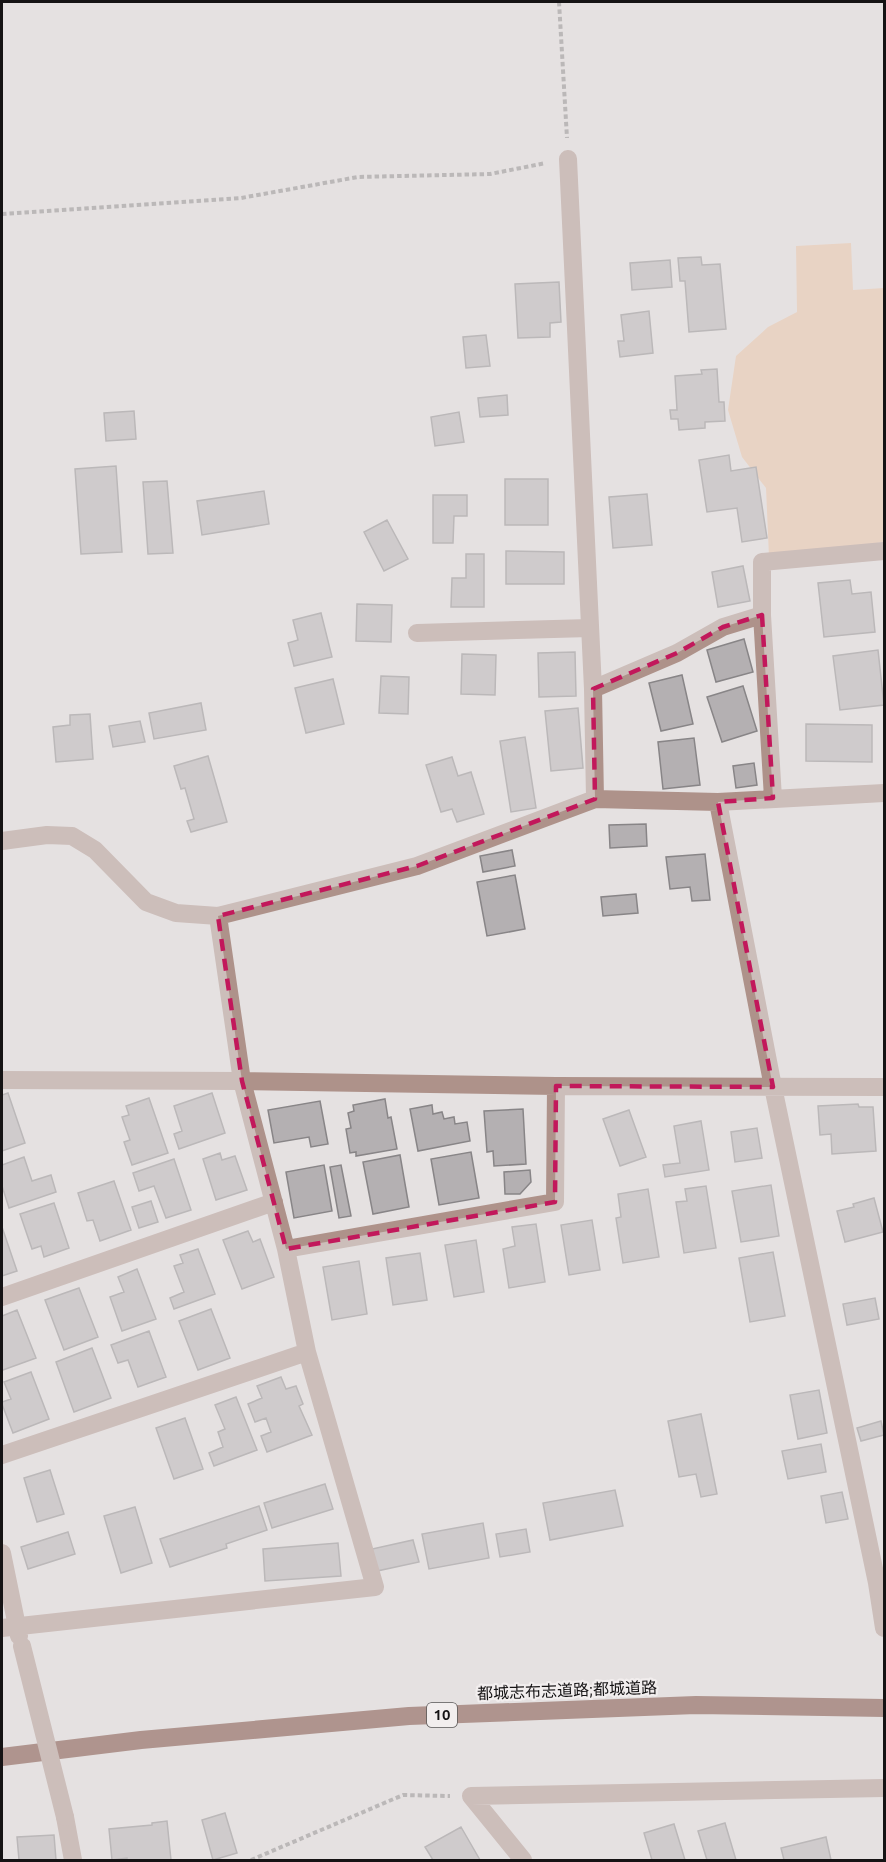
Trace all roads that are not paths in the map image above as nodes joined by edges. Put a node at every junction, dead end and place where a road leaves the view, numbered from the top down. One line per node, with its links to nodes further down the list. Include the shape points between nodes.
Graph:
1 (568, 159): 4 (street)
2 (885, 551): 3 (street, via 762,562)
3 (762, 615): 6 (street, via 723,627 677,654); 8 (street)
4 (590, 628): 5 (street); 6 (street)
5 (417, 633)
6 (593, 689): 9 (street)
7 (885, 793): 8 (street)
8 (773, 798): 10 (street)
9 (595, 799): 10 (street); 12 (street, via 417,866)
10 (718, 802): 16 (street)
11 (2, 841): 12 (street, via 46,834 72,836 95,850 146,902 176,913)
12 (218, 916): 14 (street)
13 (2, 1080): 14 (street)
14 (242, 1081): 15 (street); 18 (street)
15 (556, 1086): 16 (street); 19 (street, via 555,1202)
16 (773, 1087): 17 (street); 24 (street)
17 (885, 1087)
18 (274, 1202): 19 (street); 20 (street)
19 (286, 1249): 21 (street)
20 (2, 1297)
21 (307, 1352): 22 (street); 25 (street, via 375,1587)
22 (2, 1455)
23 (2, 1553): 25 (street)
24 (878, 1564): 26 (street, via 877,1583)
25 (9, 1627): 30 (street, bridge, via 21,1646)
26 (885, 1628)
27 (885, 1708): 28 (highway, 都城志布志道路;都城道路 / 10, via 696,1705 409,1716)
28 (2, 1757)
29 (885, 1788): 31 (street, via 471,1796)
30 (73, 1860)
31 (523, 1860)

